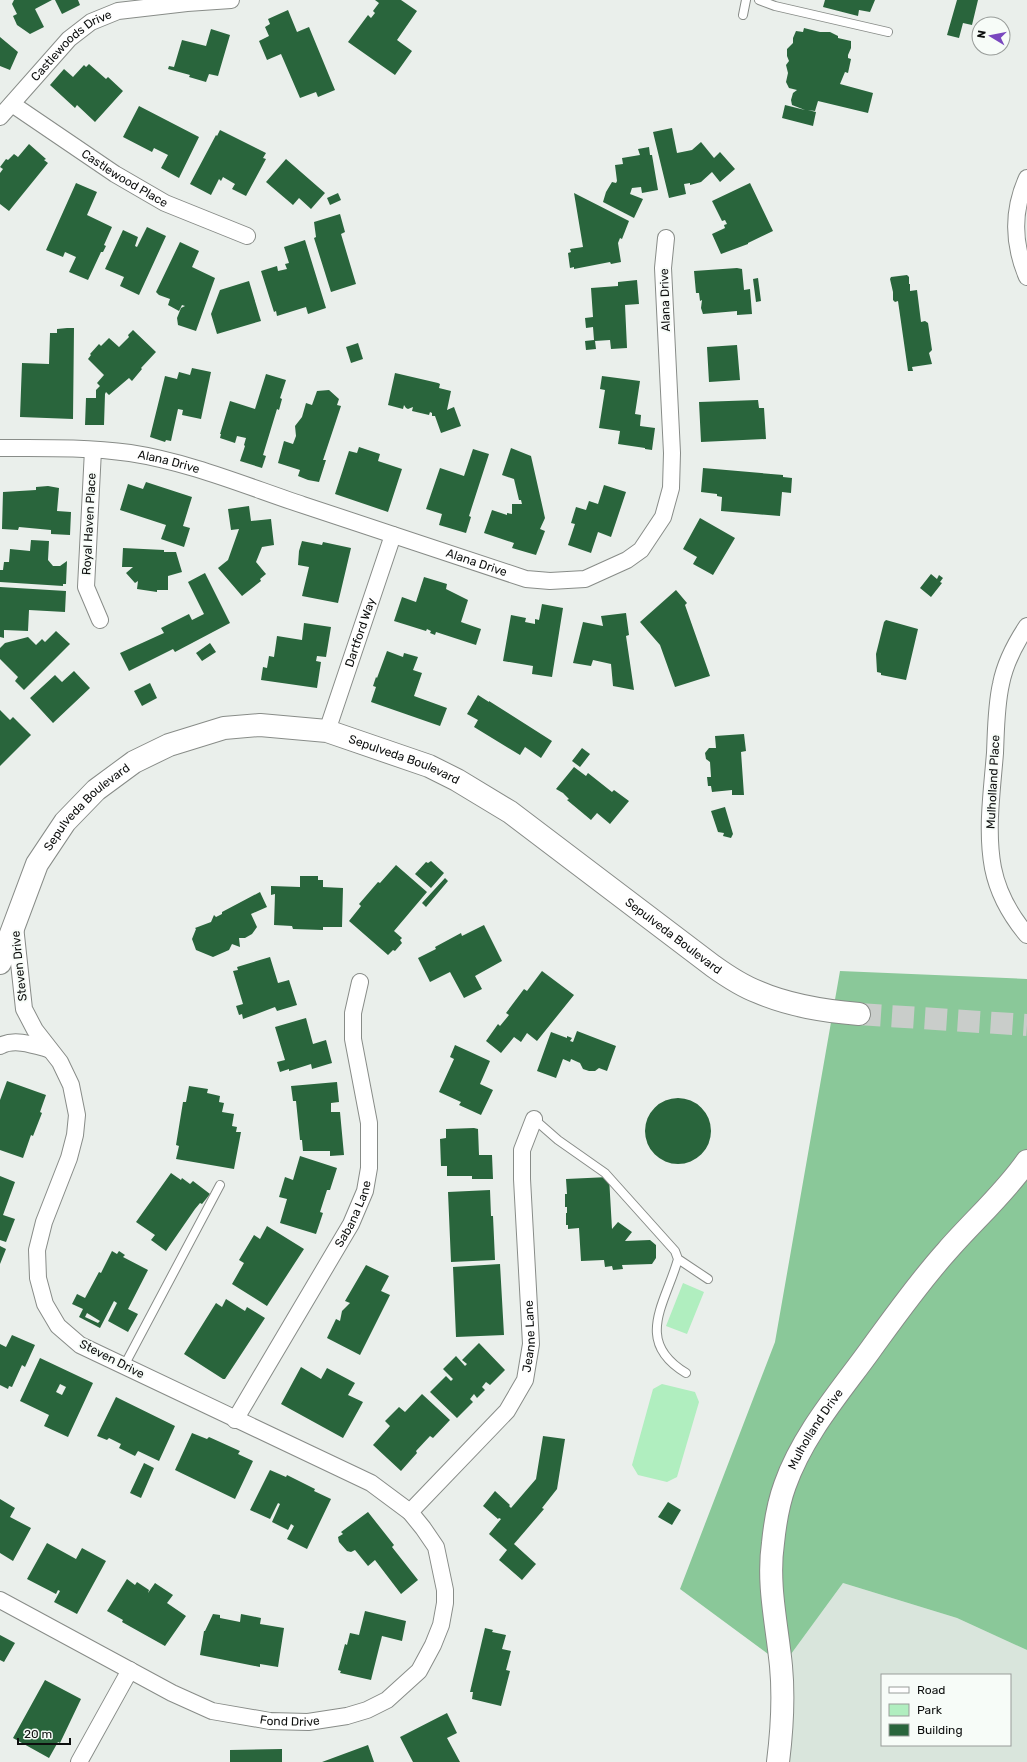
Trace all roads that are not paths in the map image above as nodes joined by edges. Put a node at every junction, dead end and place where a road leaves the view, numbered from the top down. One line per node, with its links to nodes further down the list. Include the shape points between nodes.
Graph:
1 (232, 0): 4 (street, Castlewoods Drive)
2 (746, 0): 5 (lane)
3 (759, 0): 6 (lane)
4 (187, 1): 7 (street, Castlewoods Drive, via 118,11 91,22 69,39)
5 (743, 14)
6 (888, 32)
7 (12, 104): 8 (street, Castlewoods Drive); 10 (street, Castlewood Place, via 115,174 166,203)
8 (0, 117)
9 (1027, 178): 12 (street, via 1018,203 1015,224 1016,245)
10 (247, 236)
11 (666, 238): 15 (street, Alana Drive, via 663,268 672,453 670,488 662,517 641,550 585,579 550,581 526,579)
12 (1027, 277)
13 (0, 448): 14 (street, Alana Drive)
14 (93, 450): 15 (street, Alana Drive, via 159,459 226,478); 16 (street, Royal Haven Place, via 86,587)
15 (393, 535): 18 (street, Dartford Way)
16 (100, 620)
17 (1027, 626): 20 (street, Mulholland Place, via 1017,640 1000,684 990,846 993,870 1001,894 1014,920)
18 (327, 731): 19 (main road, Sepulveda Boulevard, via 260,725 224,728 169,745 134,762 96,790 64,822 37,864); 23 (main road, Sepulveda Boulevard, via 429,766 485,795 736,981 779,1000 829,1011)
19 (15, 923): 21 (main road, Sepulveda Boulevard); 25 (street, Steven Drive, via 24,1009)
20 (1027, 935)
21 (0, 963)
22 (360, 982): 33 (street, Sabana Lane, via 353,1013 353,1039 369,1124 369,1168 365,1191 351,1224)
23 (859, 1014)
24 (0, 1046): 25 (street, via 18,1043)
25 (48, 1049): 31 (street, Steven Drive, via 60,1062 71,1085 78,1115 69,1158 44,1222 37,1250 38,1278 45,1304 58,1326 80,1345)
26 (534, 1119): 29 (lane, via 558,1140 605,1173 666,1240); 34 (street, Jeanne Lane, via 522,1150 530,1344 525,1380 507,1411)
27 (1027, 1161): 38 (main road, Mulholland Drive, via 921,1281 815,1425 784,1486 777,1515 771,1563 772,1597 782,1667 783,1702)
28 (220, 1185): 31 (lane)
29 (678, 1259): 30 (lane); 32 (lane, via 656,1321 659,1345 665,1357)
30 (708, 1279)
31 (124, 1366): 33 (street, Steven Drive)
32 (686, 1373)
33 (235, 1420): 34 (street, Steven Drive, via 371,1483)
34 (410, 1512): 36 (street, Fond Drive, via 436,1547 445,1590 445,1603 441,1625 419,1671 387,1700 347,1716 308,1722 270,1721 212,1711)
35 (0, 1600): 36 (street, Fond Drive)
36 (130, 1670): 37 (street)
37 (79, 1762)
38 (778, 1762)

